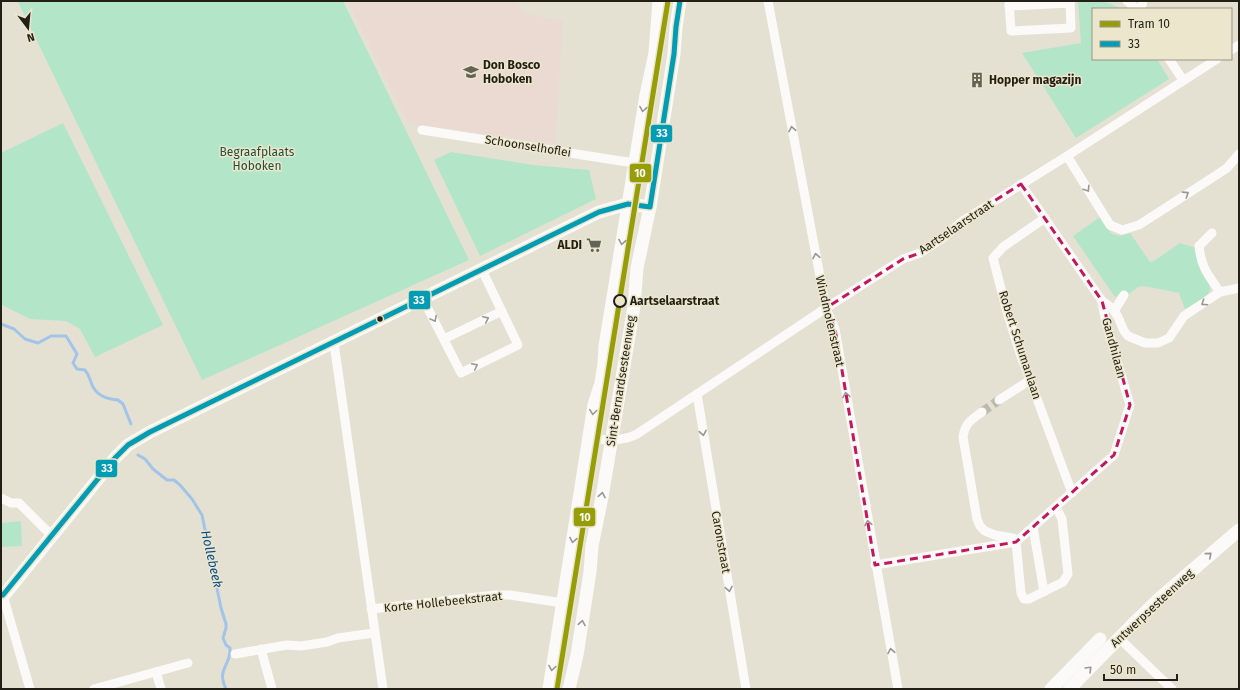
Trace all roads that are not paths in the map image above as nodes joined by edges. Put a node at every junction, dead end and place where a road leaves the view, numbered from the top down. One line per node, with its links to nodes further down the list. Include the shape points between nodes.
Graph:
1 (659, 1): 14 (main road, Sint-Bernardsesteenweg, one-way to 14, via 655,53)
2 (680, 1): 17 (main road, Sint-Bernardsesteenweg)
3 (768, 1): 26 (street, Windmolenstraat, one-way to 3)
4 (1127, 1): 7 (street)
5 (1070, 2): 6 (street); 6 (street, via 1071,28 1018,31 1011,31)
6 (1009, 3)
7 (1136, 8)
8 (1170, 60): 10 (street)
9 (1215, 60): 10 (street, Aartselaarstraat)
10 (1183, 80): 13 (street, Aartselaarstraat)
11 (422, 130): 14 (street, Schoonselhoflei)
12 (1239, 154): 13 (street, one-way to 12, via 1110,225 1122,230 1139,225 1218,174)
13 (1067, 156): 15 (street, Aartselaarstraat)
14 (634, 163): 16 (main road, Sint-Bernardsesteenweg)
15 (1021, 184): 18 (street, Gandhilaan); 26 (street, Aartselaarstraat, via 961,222 944,238 920,253 903,259)
16 (628, 204): 17 (main road); 20 (main road, via 599,212); 35 (main road, Sint-Bernardsesteenweg, one-way to 35)
17 (650, 207): 36 (main road, Sint-Bernardsesteenweg, via 637,268 634,306)
18 (1045, 218): 25 (street, Gandhilaan); 31 (street, Robert Schumanlaan, via 1003,247 994,258 1007,312)
19 (1212, 233): 22 (street, via 1199,246 1201,261)
20 (482, 270): 24 (main road); 27 (street)
21 (1239, 288): 22 (street)
22 (1220, 292): 28 (street, one-way to 28, via 1184,316 1169,338 1158,343 1145,343 1128,336)
23 (1124, 295): 28 (street)
24 (423, 299): 29 (street, one-way to 29); 30 (main road)
25 (1102, 301): 28 (street); 37 (street, Gandhilaan, via 1130,405 1114,455)
26 (826, 308): 32 (street, Aartselaarstraat); 44 (street, Windmolenstraat, one-way to 26, via 835,329)
27 (502, 311): 29 (street, one-way to 27); 29 (street, one-way to 27, via 461,373 518,345)
28 (1114, 311)
29 (444, 339)
30 (334, 343): 42 (main road, via 128,445); 48 (street)
31 (1030, 380): 33 (street); 37 (street, Robert Schumanlaan)
32 (697, 394): 36 (street, Aartselaarstraat, via 632,436); 63 (street, Caronstraat, one-way to 63)
33 (999, 400)
34 (982, 412): 43 (street, via 969,421 964,428 963,437 978,519 985,531 1013,538)
35 (590, 439): 36 (street, Aartselaarstraat); 47 (main road, Sint-Bernardsesteenweg, one-way to 47)
36 (611, 441): 62 (main road, Sint-Bernardsesteenweg, one-way to 36, via 577,655 592,546)
37 (1072, 493): 39 (street, Gandhilaan)
38 (1, 498): 42 (street, via 11,503 19,503)
39 (1056, 507): 40 (street, Gandhilaan); 45 (street, via 1062,520 1068,574 1063,582)
40 (1033, 527): 43 (street, Gandhilaan); 45 (street)
41 (1239, 530): 50 (main road, Antwerpsesteenweg, one-way to 41, via 1160,598)
42 (51, 535): 46 (main road)
43 (1016, 542): 44 (street); 45 (street, via 1021,593 1024,599)
44 (875, 565): 64 (street, Windmolenstraat, one-way to 44)
45 (1044, 592)
46 (2, 594): 56 (street)
47 (563, 603): 48 (street, Korte Hollebeekstraat, via 496,595); 61 (main road, Sint-Bernardsesteenweg, one-way to 61)
48 (371, 609): 49 (street)
49 (374, 633): 52 (street, via 300,646); 60 (street)
50 (1119, 638): 66 (main road, Antwerpsesteenweg, one-way to 50); 67 (street)
51 (1100, 639): 65 (main road, Antwerpsesteenweg)
52 (261, 649): 53 (street); 59 (street)
53 (235, 654)
54 (188, 663): 55 (street)
55 (156, 672): 57 (street); 58 (street)
56 (30, 689)
57 (94, 689)
58 (161, 689)
59 (272, 689)
60 (383, 689)
61 (549, 689)
62 (568, 689)
63 (746, 689)
64 (898, 689)
65 (1051, 689)
66 (1069, 689)
67 (1172, 689)

